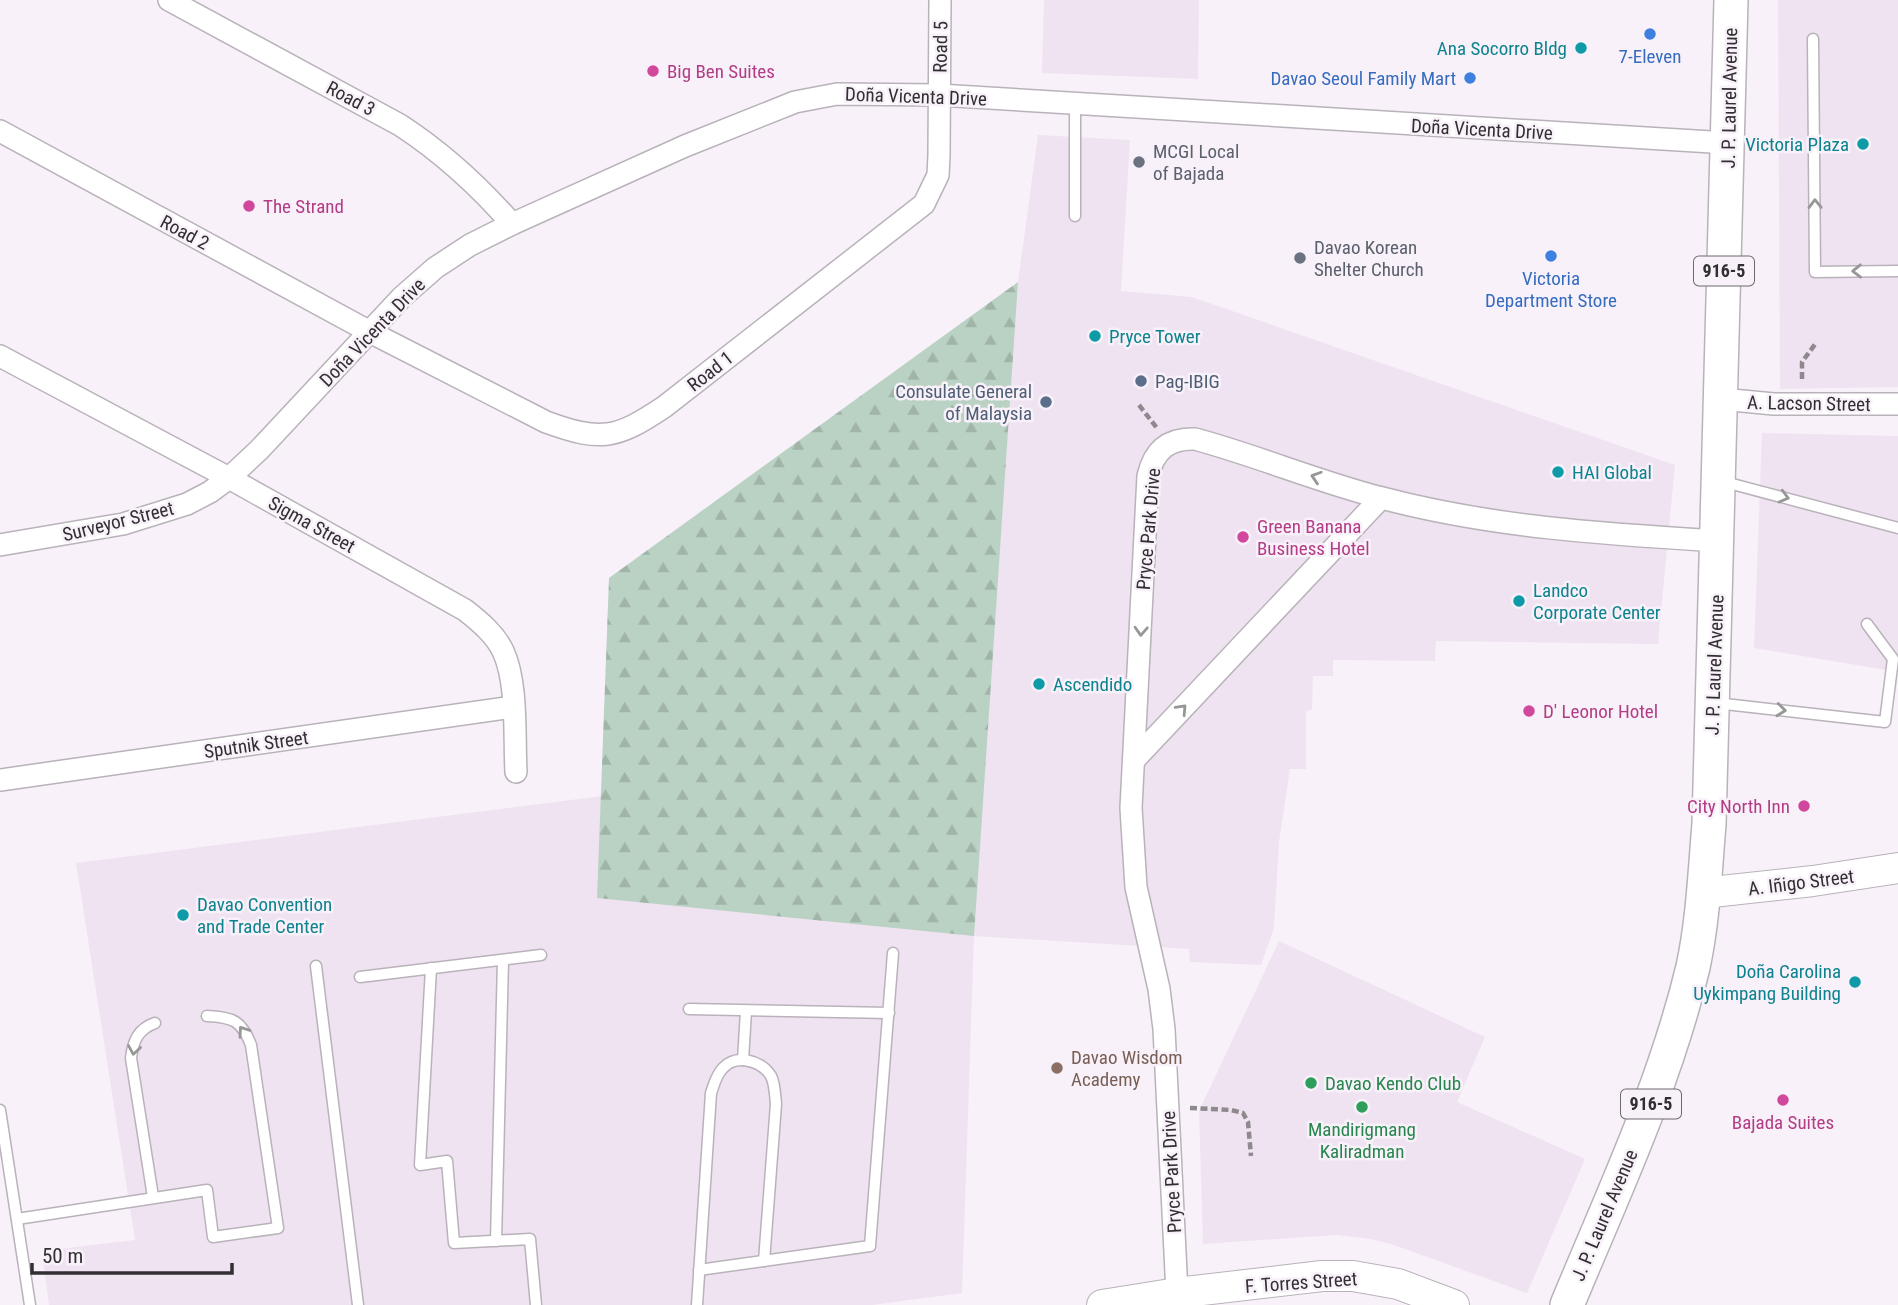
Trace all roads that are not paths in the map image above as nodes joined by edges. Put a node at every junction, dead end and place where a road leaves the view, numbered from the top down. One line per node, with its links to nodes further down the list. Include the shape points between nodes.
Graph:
1 (169, 0): 10 (street, Road 3, via 434,147)
2 (940, 0): 5 (street, Road 5)
3 (1731, 0): 8 (main road, J. P. Laurel Avenue / 916-5)
4 (1813, 39): 11 (lane, one-way to 4, via 1815,272)
5 (939, 95): 6 (street, Doña Vicenta Drive); 10 (street, Doña Vicenta Drive, via 837,94 795,102); 12 (street, Road 1, via 938,175 924,204 664,407 619,433 595,436 546,422)
6 (1075, 104): 8 (street, Doña Vicenta Drive); 9 (lane)
7 (0, 131): 12 (street, Road 2)
8 (1728, 144): 14 (main road, J. P. Laurel Avenue / 916-5)
9 (1075, 216)
10 (512, 224): 12 (street, Doña Vicenta Drive, via 435,268)
11 (1898, 271)
12 (370, 331): 16 (street, Doña Vicenta Drive)
13 (0, 356): 16 (street, Sigma Street)
14 (1721, 400): 15 (street, A. Lacson Street); 17 (main road, J. P. Laurel Avenue / 916-5)
15 (1898, 404)
16 (229, 478): 21 (street, Surveyor Street, via 187,504 158,515); 24 (street, Sigma Street, via 466,610 503,650)
17 (1718, 480): 19 (lane, one-way to 19); 20 (main road, J. P. Laurel Avenue / 916-5)
18 (1381, 498): 20 (street, Pryce Park Drive, via 1543,527); 25 (street, one-way to 18); 25 (street, Pryce Park Drive, one-way to 25, via 1195,439 1168,442 1158,452 1148,475)
19 (1898, 528)
20 (1718, 541): 23 (main road, J. P. Laurel Avenue / 916-5)
21 (0, 545)
22 (1867, 624): 23 (lane, one-way to 22, via 1885,722 1893,659)
23 (1713, 703): 29 (main road, J. P. Laurel Avenue / 916-5)
24 (513, 707): 26 (street, Sigma Street); 27 (street, Sputnik Street)
25 (1135, 759): 48 (street, Pryce Park Drive, via 1131,808 1136,887 1159,989)
26 (516, 772)
27 (0, 780)
28 (1898, 869): 29 (main road, A. Iñigo Street)
29 (1703, 893): 55 (main road, J. P. Laurel Avenue / 916-5, via 1693,965 1674,1036)
30 (893, 953): 38 (lane)
31 (541, 955): 32 (lane)
32 (503, 960): 34 (lane); 45 (lane)
33 (316, 966): 50 (lane)
34 (431, 968): 35 (lane); 45 (lane, via 420,1165 447,1161 454,1243)
35 (360, 977)
36 (689, 1009): 37 (lane)
37 (746, 1011): 38 (lane); 41 (lane)
38 (889, 1013): 46 (lane, via 870,1246)
39 (207, 1016): 43 (lane, one-way to 39, via 207,1189 214,1237 278,1228 251,1045 234,1020)
40 (155, 1023): 43 (lane, one-way to 43, via 137,1035 132,1047)
41 (743, 1060): 46 (lane, via 758,1064 770,1075 775,1095); 47 (lane, via 721,1069 711,1093)
42 (0, 1113): 44 (lane)
43 (153, 1197): 44 (lane)
44 (17, 1219): 49 (lane)
45 (496, 1241): 51 (lane, via 530,1239)
46 (764, 1261): 47 (lane)
47 (699, 1270): 52 (lane)
48 (1177, 1293): 53 (main road, F. Torres Street); 54 (main road, F. Torres Street, via 1353,1276 1398,1284)
49 (30, 1305)
50 (358, 1305)
51 (536, 1305)
52 (697, 1305)
53 (1102, 1305)
54 (1454, 1305)
55 (1567, 1305)

